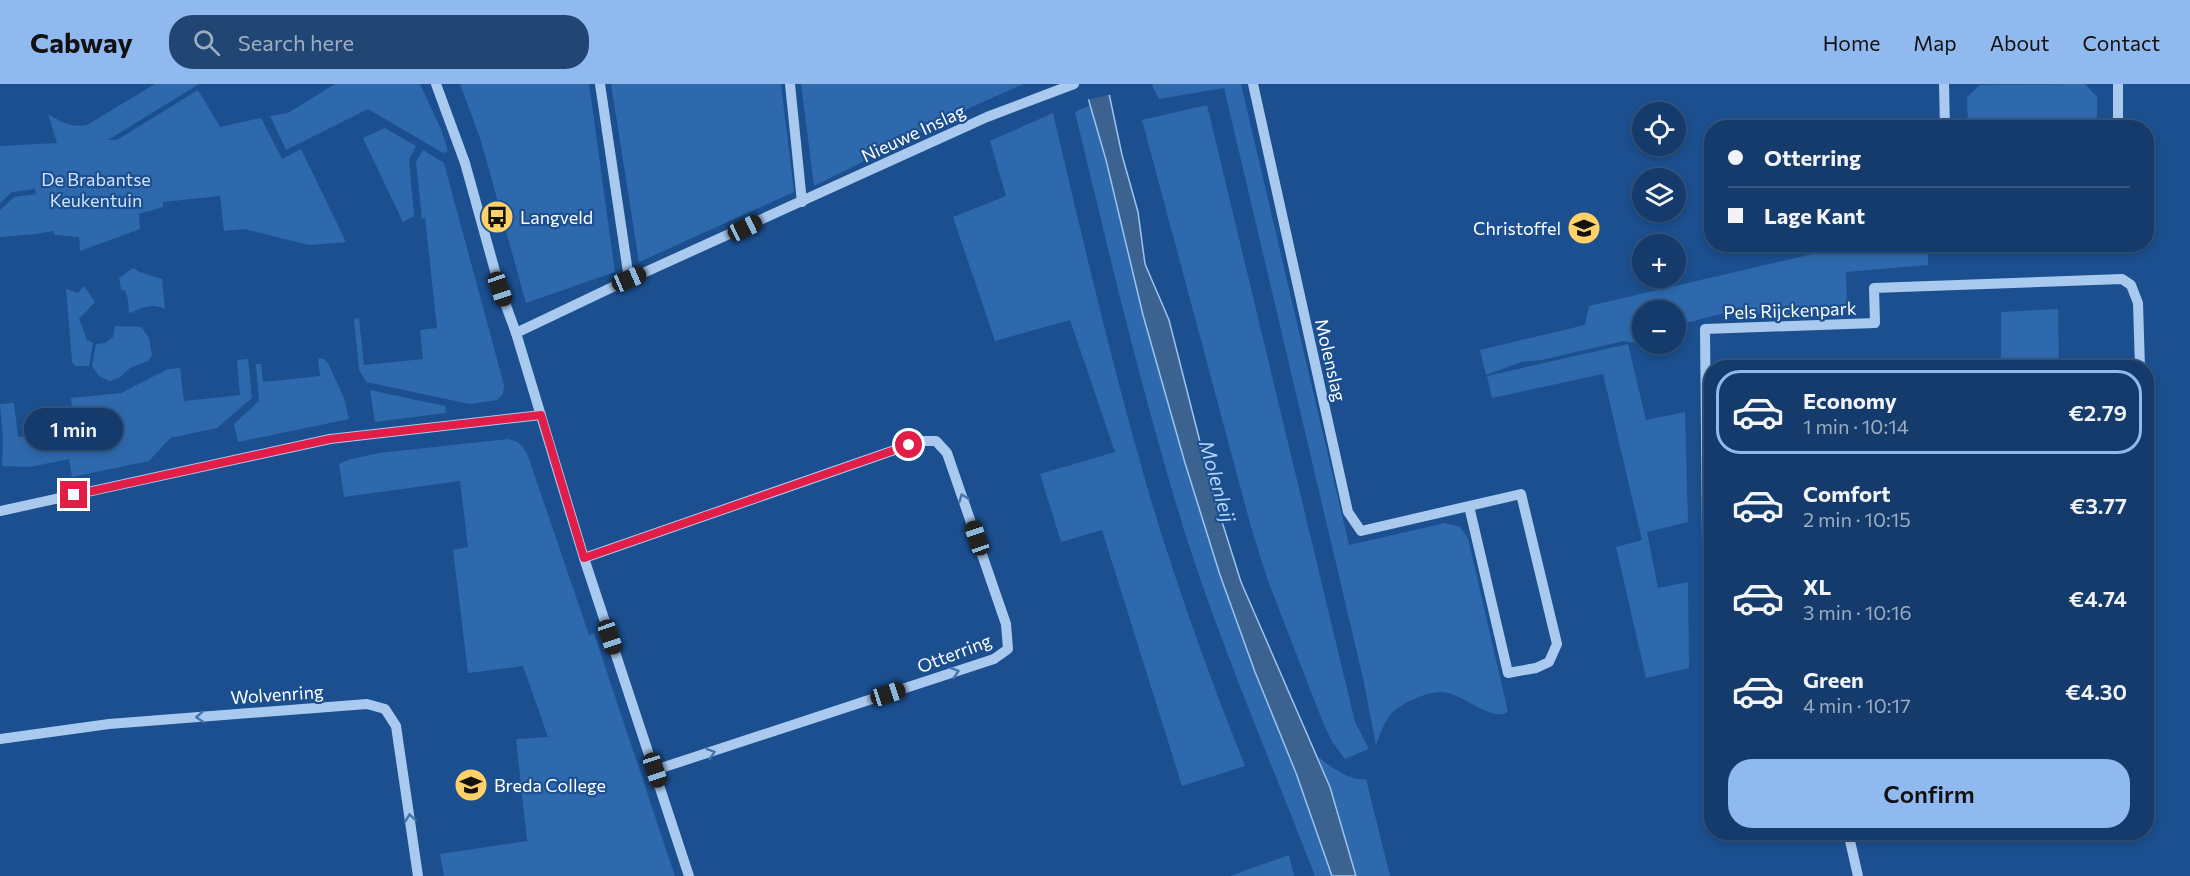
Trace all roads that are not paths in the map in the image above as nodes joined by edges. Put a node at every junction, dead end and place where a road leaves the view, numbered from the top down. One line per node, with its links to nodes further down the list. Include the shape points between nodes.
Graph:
1 (436, 84): 12 (street, via 465,163)
2 (600, 84): 11 (street)
3 (790, 84): 10 (street)
4 (1253, 84): 17 (street, Molenslag, via 1348,512 1361,531)
5 (1944, 84): 8 (street)
6 (2118, 84): 9 (street)
7 (1070, 85): 10 (street, Nieuwe Inslag, via 987,117)
8 (1945, 120)
9 (2118, 120)
10 (802, 202): 11 (street, Nieuwe Inslag)
11 (629, 279): 12 (street, Nieuwe Inslag)
12 (516, 333): 15 (street)
13 (1705, 360): 14 (street, Pels Rijckenpark, via 1705,329 1875,323 1874,288 2122,279 2131,285 2138,303)
14 (2140, 360)
15 (541, 415): 18 (street, via 330,439); 19 (street)
16 (0, 502): 18 (street)
17 (1469, 506): 17 (street, Molenslag, via 1508,673 1549,662 1557,644 1521,494)
18 (0, 511)
19 (584, 558): 21 (street); 21 (street, Otterring, one-way to 19, via 994,659 1008,649 1006,624 947,453 936,441 909,445)
20 (0, 739): 23 (street, Wolvenring, one-way to 20, via 396,726 385,709 367,704 109,724)
21 (655, 770): 24 (street)
22 (1850, 840): 25 (street)
23 (418, 876)
24 (689, 876)
25 (1858, 876)

